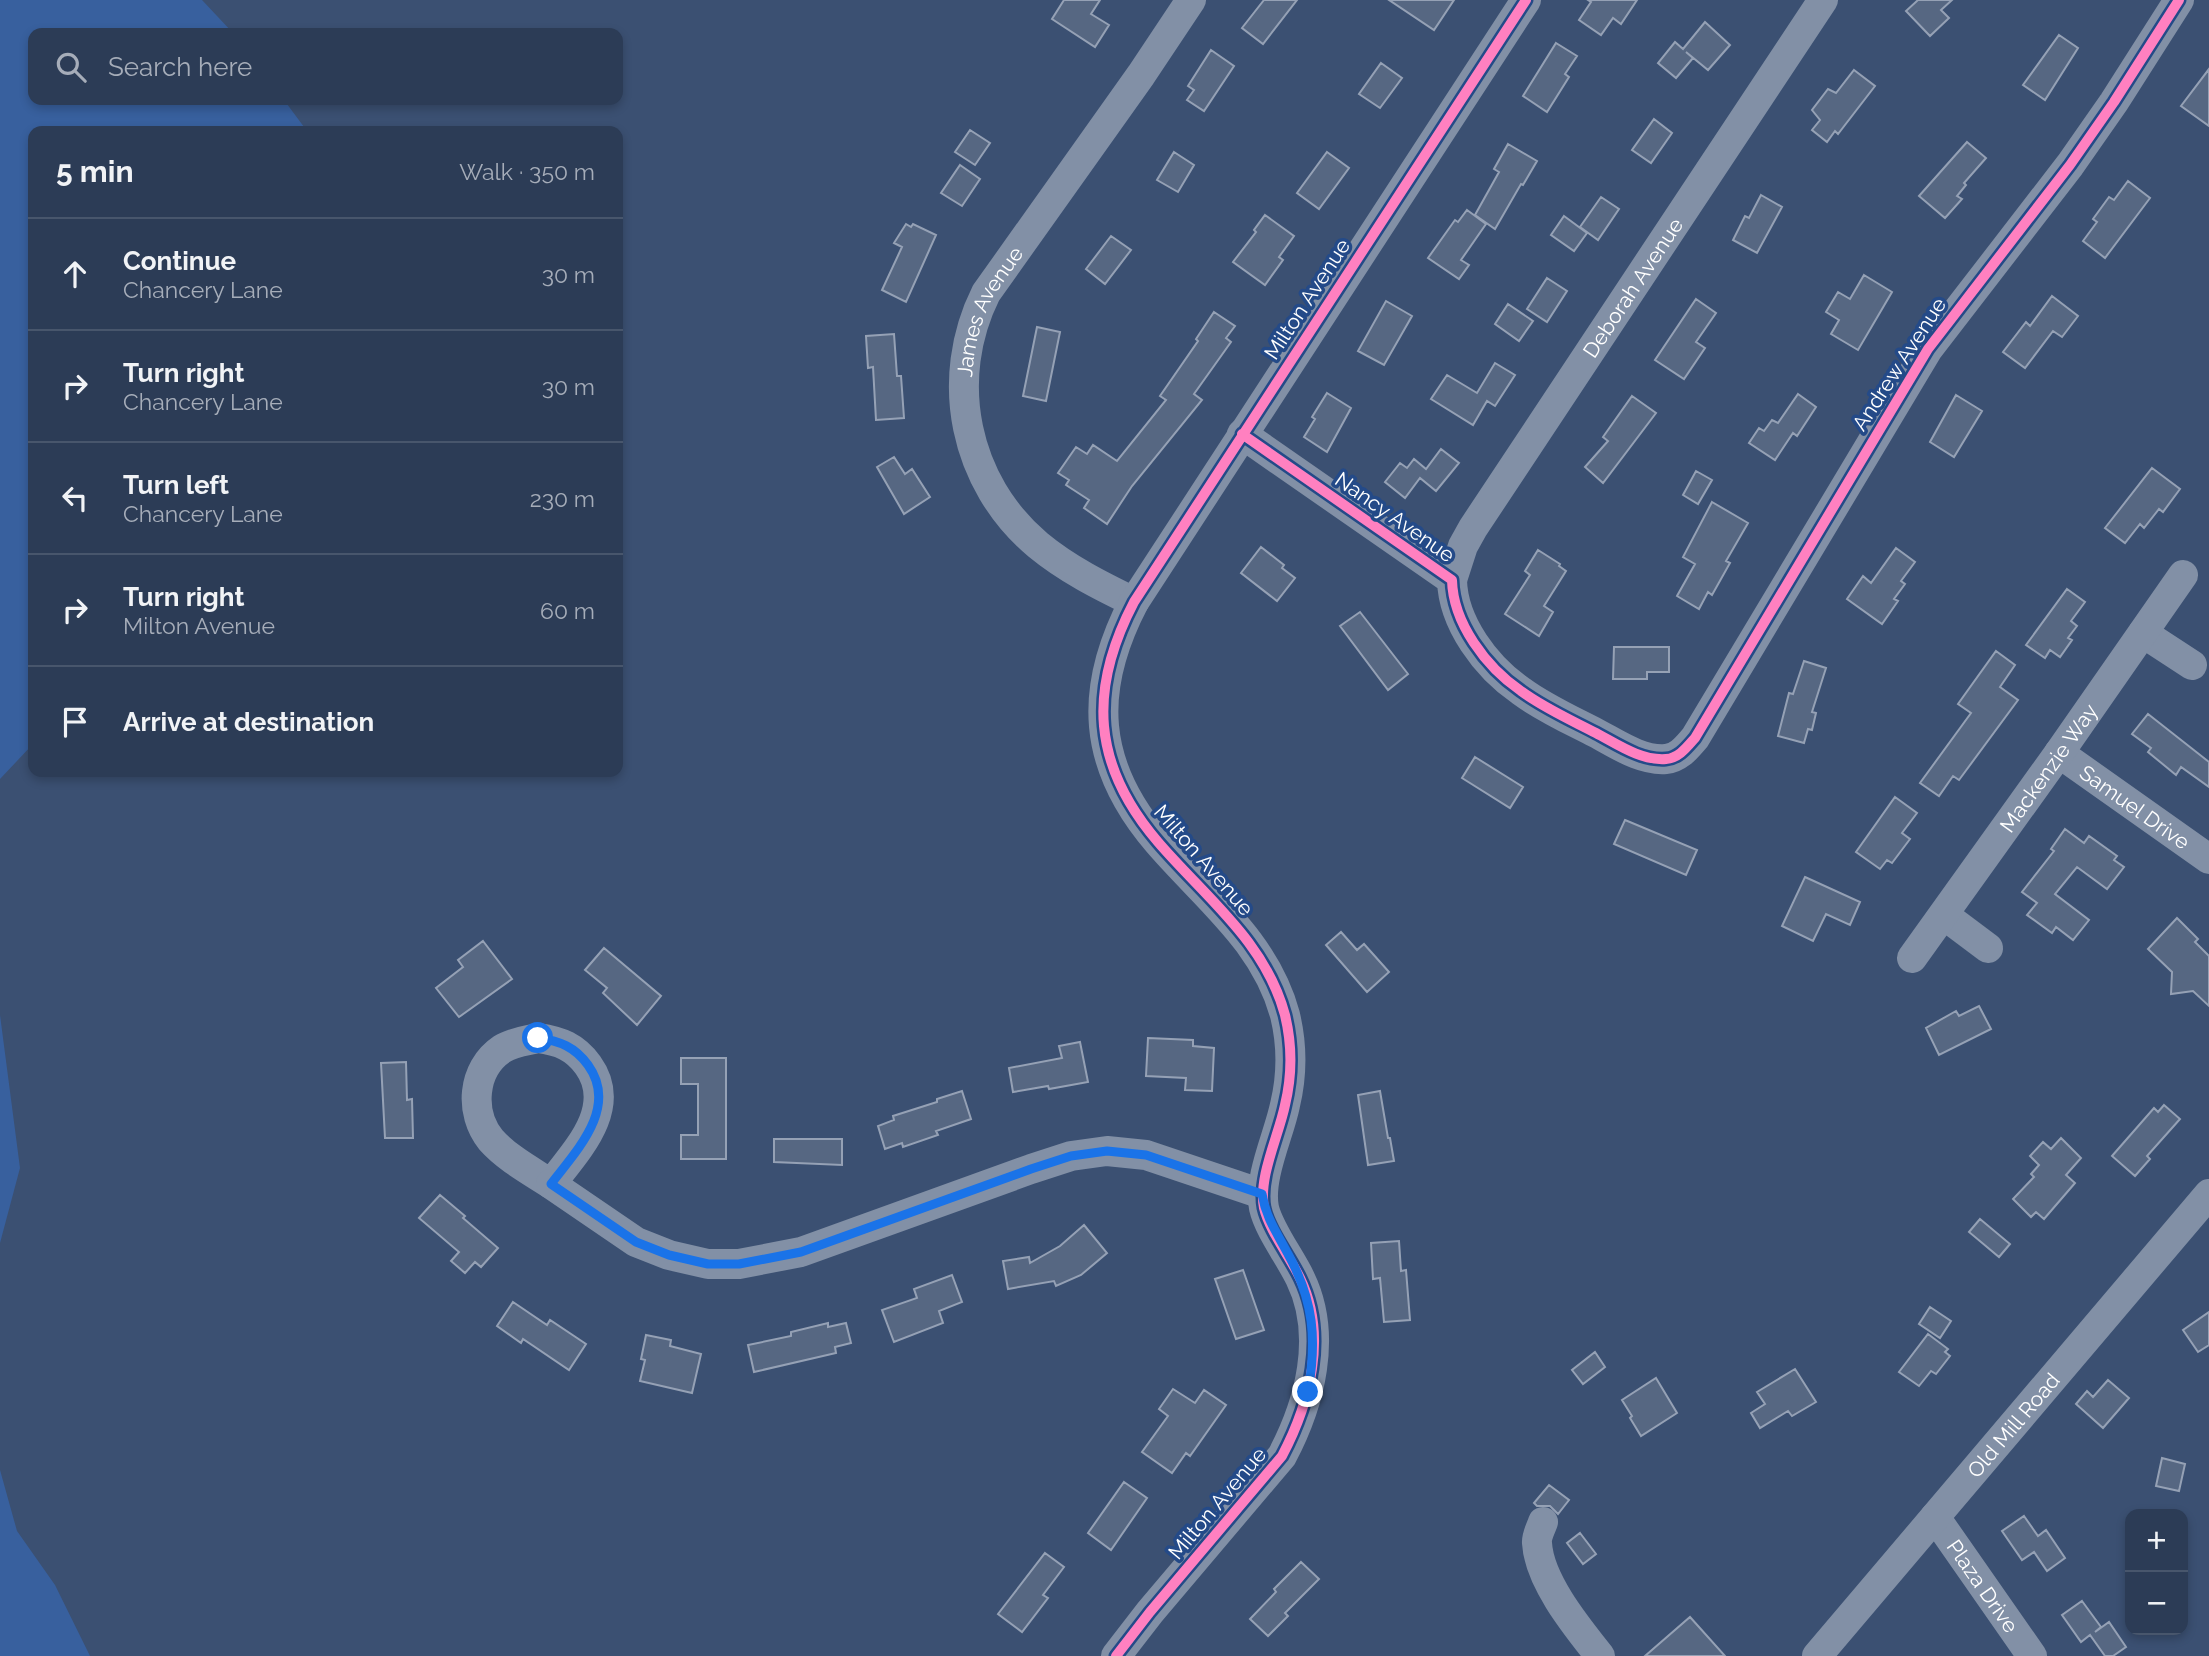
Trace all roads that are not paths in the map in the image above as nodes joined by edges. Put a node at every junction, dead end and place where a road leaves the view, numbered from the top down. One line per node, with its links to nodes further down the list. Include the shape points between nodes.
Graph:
1 (1191, 0): 8 (street, James Avenue, via 986,293 975,314 965,354 962,388 969,434 998,499 1037,545 1095,583)
2 (1526, 0): 5 (street, Milton Avenue)
3 (1823, 0): 7 (street, Deborah Avenue, via 1473,528)
4 (2179, 0): 12 (street, Andrew Avenue, via 2070,166 1928,349 1695,737)
5 (1242, 434): 7 (street, Nancy Avenue); 8 (street, Milton Avenue)
6 (2183, 575): 9 (street, Mackenzie Way)
7 (1452, 580): 12 (street, Nancy Avenue, via 1456,606 1468,633 1496,670 1520,691 1627,749)
8 (1135, 602): 18 (street, Milton Avenue, via 1109,663 1102,703 1103,734 1112,764 1157,841 1221,907 1261,958 1285,1017 1290,1043 1286,1104)
9 (2143, 633): 10 (street); 11 (street, Mackenzie Way)
10 (2192, 665)
11 (2059, 753): 13 (street, Samuel Drive); 14 (street, Mackenzie Way)
12 (1669, 759)
13 (2209, 859)
14 (1944, 915): 15 (street); 16 (street, Mackenzie Way)
15 (1988, 948)
16 (1912, 958)
17 (551, 1184): 17 (street, via 589,1132 600,1098 593,1071 583,1058 569,1046 538,1038 515,1043 494,1056 481,1075 476,1103 481,1123 494,1143); 18 (street, via 636,1242 676,1257 719,1264 766,1261 801,1252 1031,1169 1107,1151 1146,1155)
18 (1262, 1194): 22 (street, Milton Avenue, via 1265,1211 1304,1287 1311,1312 1312,1366 1303,1412 1271,1471)
19 (2209, 1194): 20 (street, Old Mill Road)
20 (1935, 1517): 24 (street, Old Mill Road); 25 (street, Plaza Drive)
21 (1543, 1522): 23 (street, via 1536,1541 1543,1567 1559,1599)
22 (1116, 1656)
23 (1600, 1656)
24 (1817, 1656)
25 (2032, 1656)

